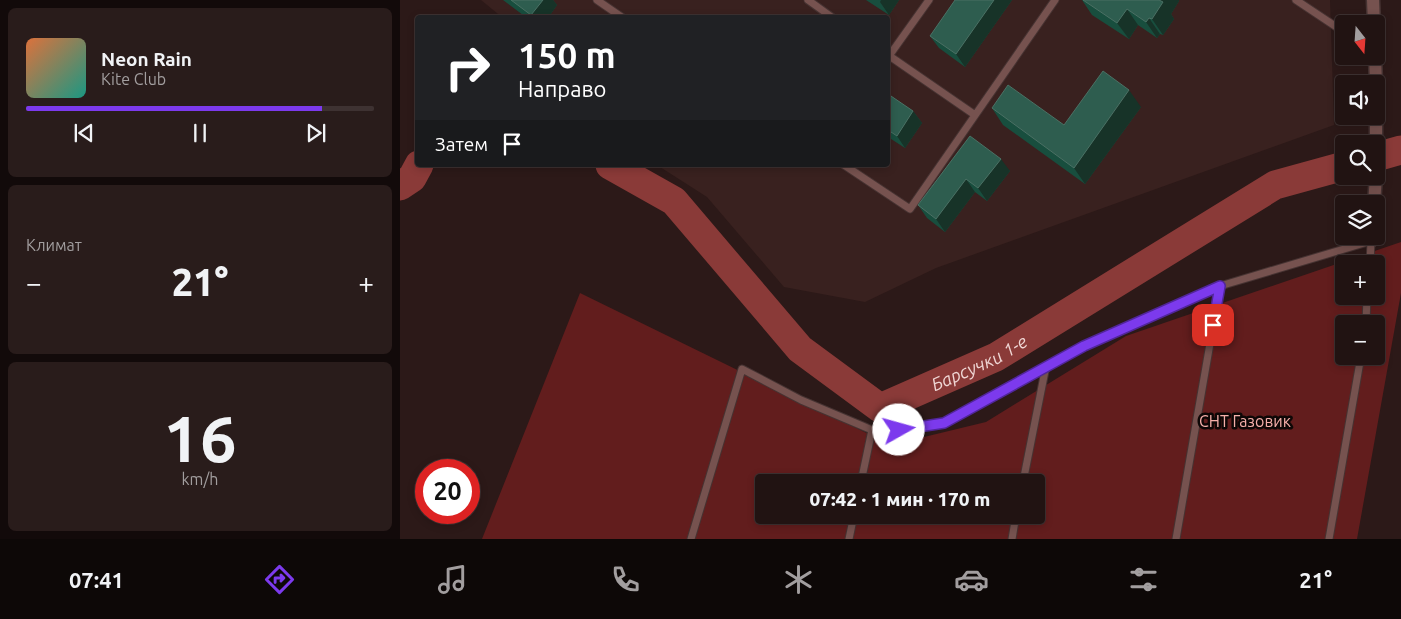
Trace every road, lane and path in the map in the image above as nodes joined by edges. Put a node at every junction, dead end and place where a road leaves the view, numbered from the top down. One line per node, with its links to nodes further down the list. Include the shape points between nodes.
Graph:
1 (597, 0): 7 (lane)
2 (808, 0): 8 (lane)
3 (928, 0): 11 (lane)
4 (1054, 0): 13 (lane)
5 (1296, 0): 10 (lane)
6 (1373, 0): 9 (street)
7 (619, 15)
8 (829, 15)
9 (1374, 15)
10 (1335, 26)
11 (890, 52)
12 (890, 56): 13 (lane)
13 (975, 115): 14 (lane, via 910,208)
14 (847, 167)
15 (1353, 245): 16 (lane)
16 (1220, 286): 18 (lane); 27 (lane)
17 (1359, 365): 28 (lane)
18 (1046, 366): 19 (lane, via 944,423 910,430); 21 (lane)
19 (872, 430): 20 (lane); 24 (lane, via 801,400 742,369)
20 (862, 474)
21 (1025, 474)
22 (852, 524): 25 (lane)
23 (1014, 524): 26 (lane)
24 (691, 539)
25 (849, 539)
26 (1012, 539)
27 (1176, 539)
28 (1329, 539)

